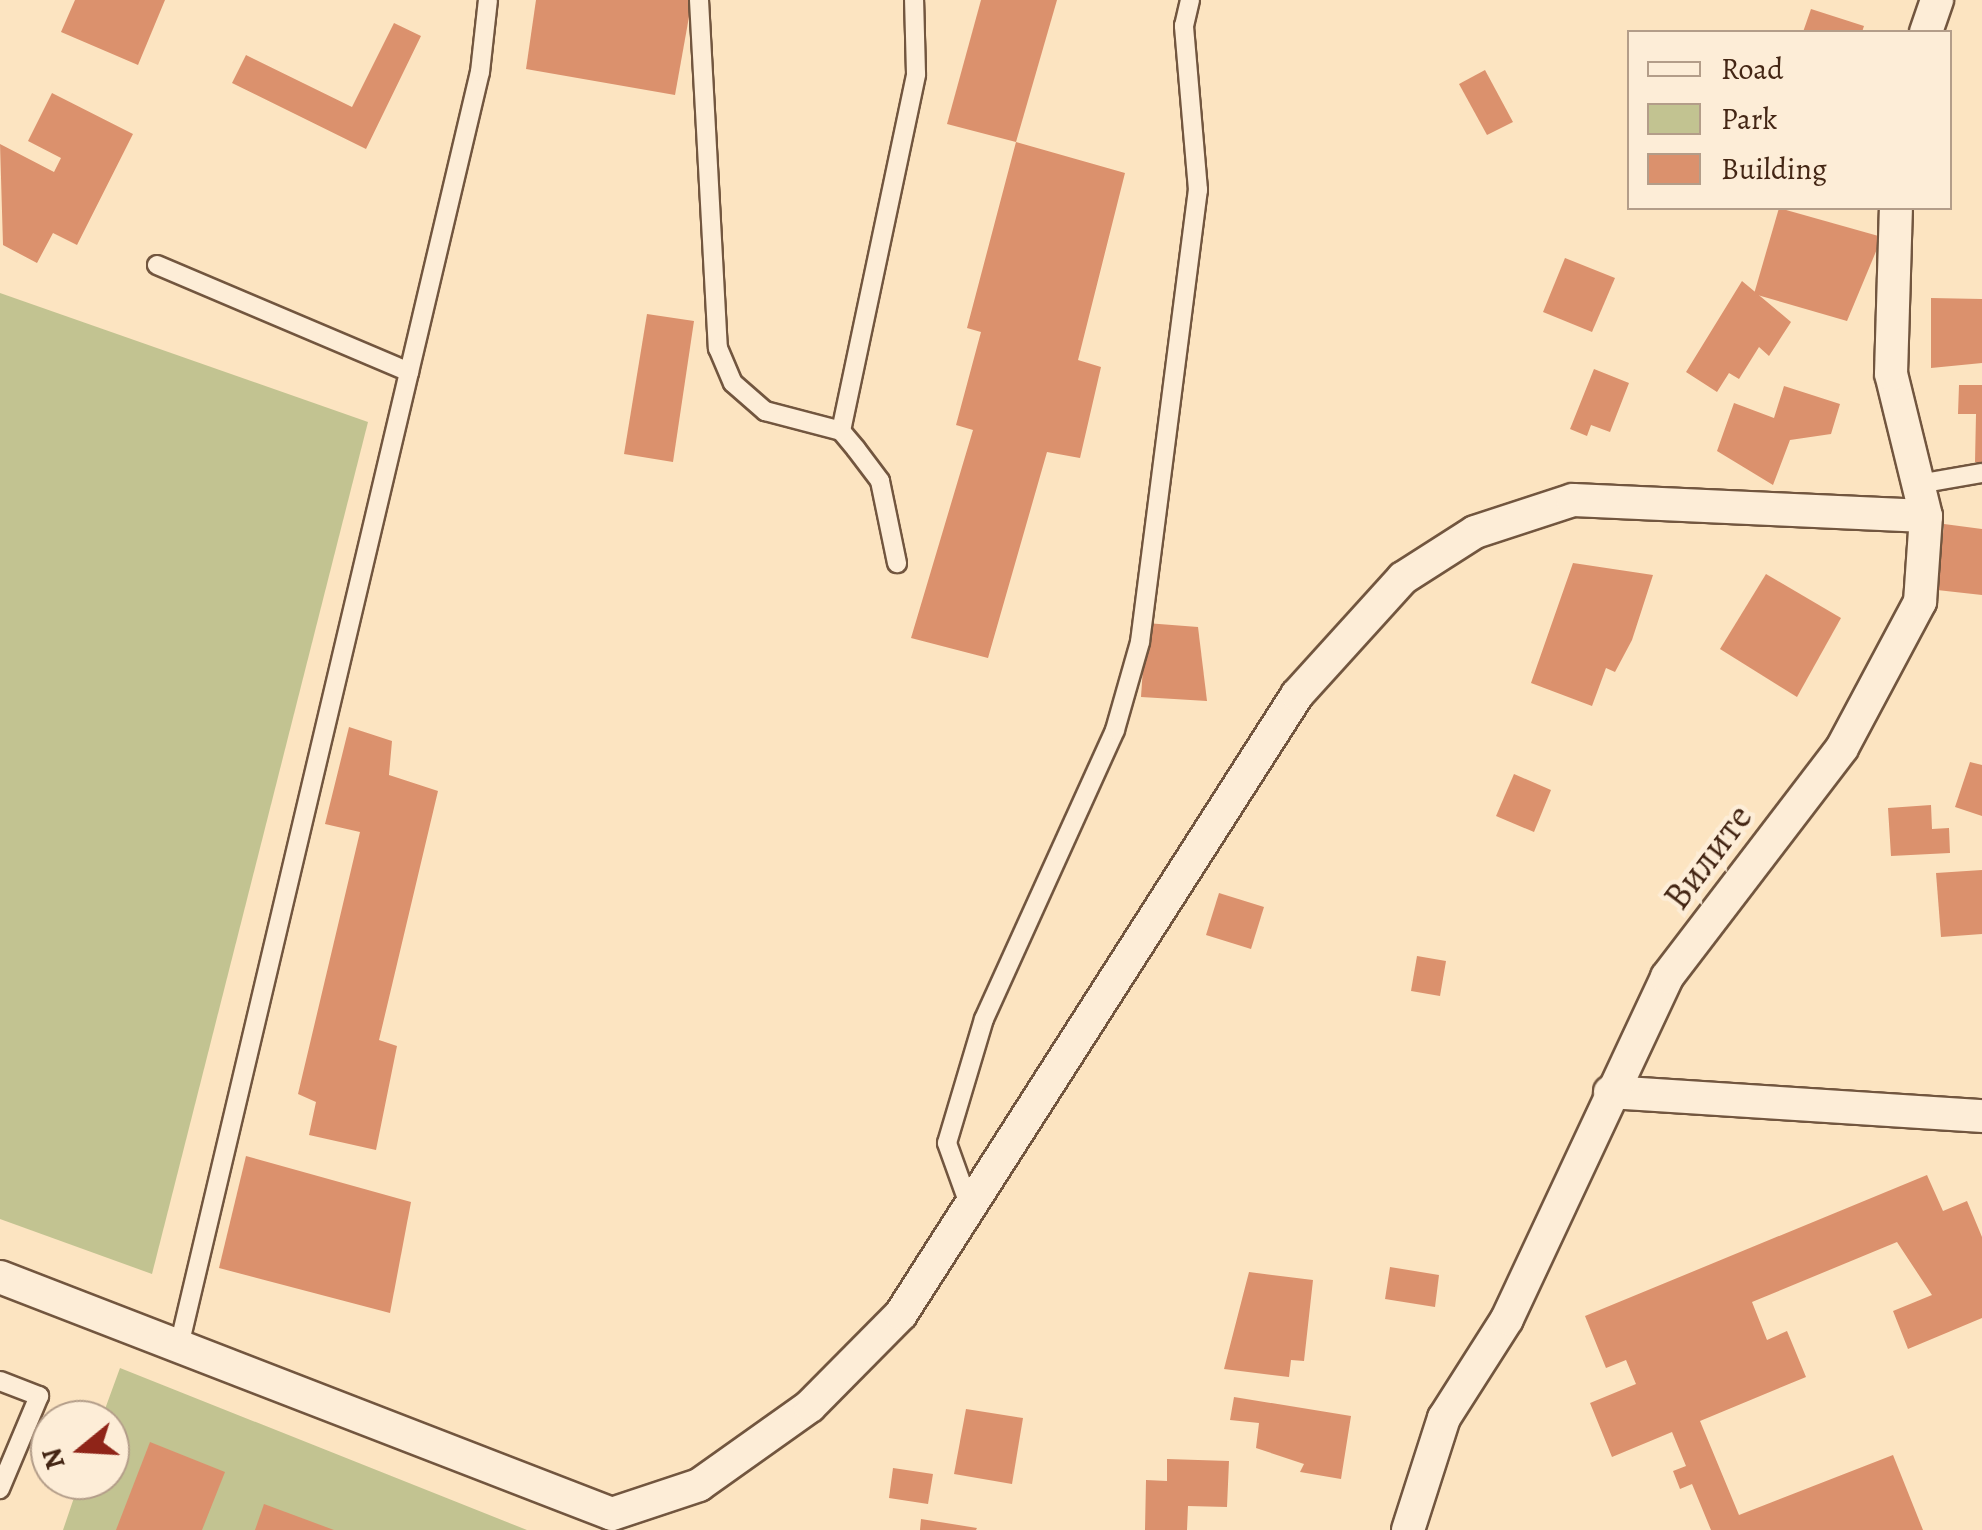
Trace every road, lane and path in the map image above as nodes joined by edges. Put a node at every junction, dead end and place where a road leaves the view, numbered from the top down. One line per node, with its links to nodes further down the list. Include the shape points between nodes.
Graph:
1 (488, 0): 9 (lane)
2 (699, 0): 10 (lane, via 718,348 734,383 765,411)
3 (1190, 0): 17 (lane, via 1184,26 1198,190 1140,642 1115,730 984,1019 947,1143)
4 (1937, 0): 6 (street)
5 (919, 4): 10 (lane, via 916,74)
6 (1927, 30)
7 (1896, 210): 12 (street, Вилите, via 1891,374)
8 (157, 265): 9 (lane)
9 (409, 372): 19 (lane)
10 (840, 431): 14 (lane, via 880,481)
11 (1982, 473): 12 (lane)
12 (1918, 484): 13 (street, Вилите)
13 (1926, 516): 15 (street, Вилите, via 1920,602 1894,665 1667,976); 17 (street, via 1573,500 1475,532 1404,578 1297,694)
14 (897, 562)
15 (1610, 1092): 16 (street); 23 (street, Вилите, via 1507,1319 1444,1418)
16 (1982, 1116)
17 (972, 1212): 22 (street, via 901,1314 810,1406 699,1485)
18 (0, 1277): 19 (street)
19 (179, 1346): 22 (street)
20 (0, 1380): 21 (lane, via 39,1396)
21 (1, 1492)
22 (626, 1522)
23 (1408, 1530)

